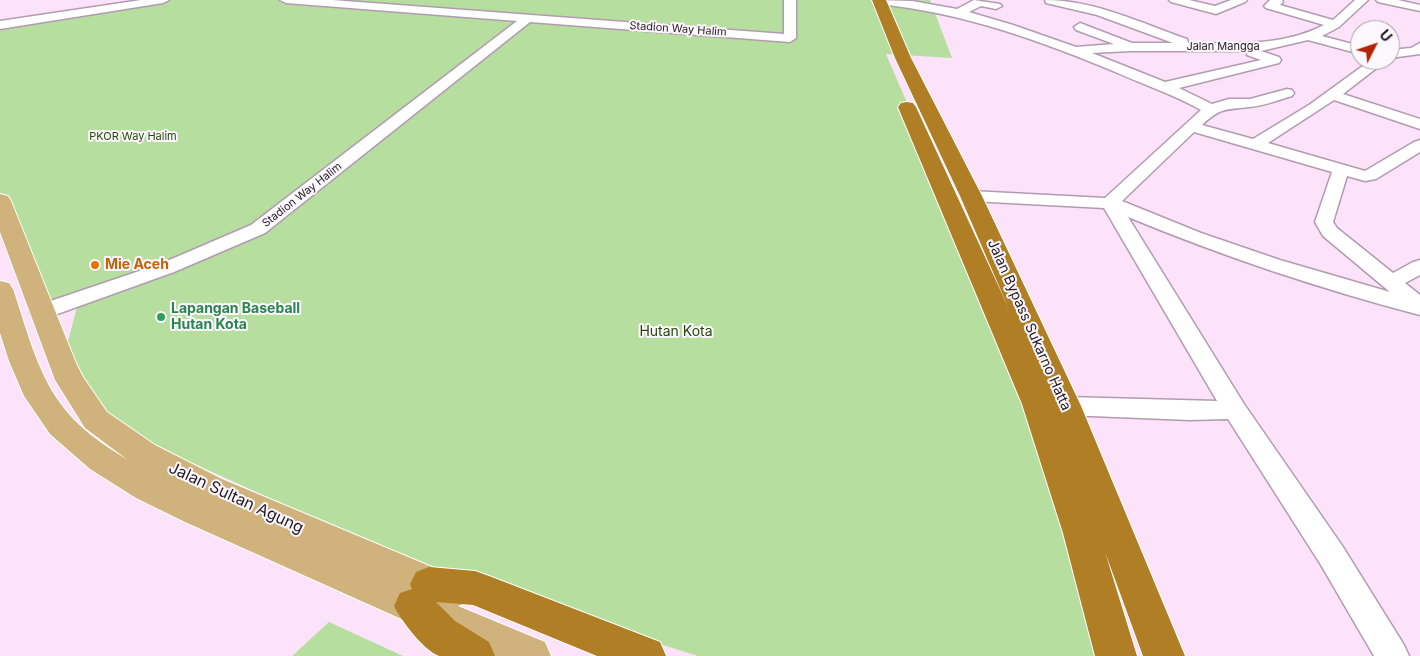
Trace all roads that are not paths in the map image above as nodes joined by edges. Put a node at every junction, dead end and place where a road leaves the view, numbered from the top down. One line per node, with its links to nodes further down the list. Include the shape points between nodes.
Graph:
1 (144, 0): 16 (street, via 44,12)
2 (163, 0): 16 (street)
3 (286, 0): 15 (street, Stadion Way Halim)
4 (790, 0): 15 (street, Stadion Way Halim, via 790,38)
5 (876, 0): 14 (street); 39 (highway, Jalan Bypass Sukarno Hatta); 42 (highway, Jalan Bypass Sukarno Hatta, via 876,35)
6 (1175, 0): 11 (street, via 1216,10)
7 (1276, 0): 17 (street, via 1270,6)
8 (1362, 0): 17 (street, Jalan Mangga)
9 (1382, 0): 13 (street)
10 (1050, 1): 21 (street, via 1100,12)
11 (1235, 1)
12 (996, 6): 14 (street, via 979,2)
13 (1420, 8)
14 (959, 14): 25 (street)
15 (522, 17): 46 (street, Stadion Way Halim, via 258,229 167,268)
16 (0, 24)
17 (1334, 24): 19 (street, Jalan Mangga)
18 (1080, 27): 20 (street)
19 (1308, 36): 22 (street); 24 (street, Jalan Mangga, via 1265,47)
20 (1131, 47): 21 (street, Jalan Mangga); 25 (street, Jalan Mangga)
21 (1194, 47): 24 (street, Jalan Mangga)
22 (1350, 47)
23 (1420, 47): 26 (street)
24 (1242, 48): 30 (street, via 1274,60)
25 (1070, 50): 30 (street)
26 (1400, 53)
27 (1400, 61): 28 (street)
28 (1412, 65)
29 (1366, 70): 32 (street)
30 (1164, 87): 33 (street, via 1199,102)
31 (1287, 92): 33 (street)
32 (1332, 95): 34 (street); 36 (street)
33 (1209, 110): 35 (street)
34 (1420, 124)
35 (1192, 127): 36 (street); 41 (street)
36 (1254, 145): 38 (street)
37 (1420, 145): 38 (street, via 1370,175)
38 (1350, 172): 44 (street, via 1324,222 1342,244)
39 (971, 196): 41 (street); 42 (highway, Jalan Bypass Sukarno Hatta)
40 (0, 201): 46 (main road, Jalan Sultan Agung)
41 (1110, 203): 45 (street, via 1203,240); 49 (street)
42 (976, 234): 47 (highway, Jalan Bypass Sukarno Hatta); 56 (highway, Jalan Bypass Sukarno Hatta, via 1081,532)
43 (1420, 266): 44 (street)
44 (1391, 283): 45 (street)
45 (1420, 307)
46 (14, 310): 51 (main road, Jalan Sultan Agung, via 70,380 96,420 143,454)
47 (1066, 406): 48 (street); 57 (highway, Jalan Bypass Sukarno Hatta)
48 (1190, 410): 49 (street); 50 (street)
49 (1234, 410): 50 (street)
50 (1254, 440): 58 (street, via 1332,556)
51 (422, 595): 52 (highway, via 441,634); 53 (main road, Jalan Sultan Agung); 54 (main road, Jalan Sultan Agung); 55 (highway, via 475,588)
52 (474, 656)
53 (530, 656)
54 (605, 656)
55 (645, 656)
56 (1116, 656)
57 (1164, 656)
58 (1392, 656)

